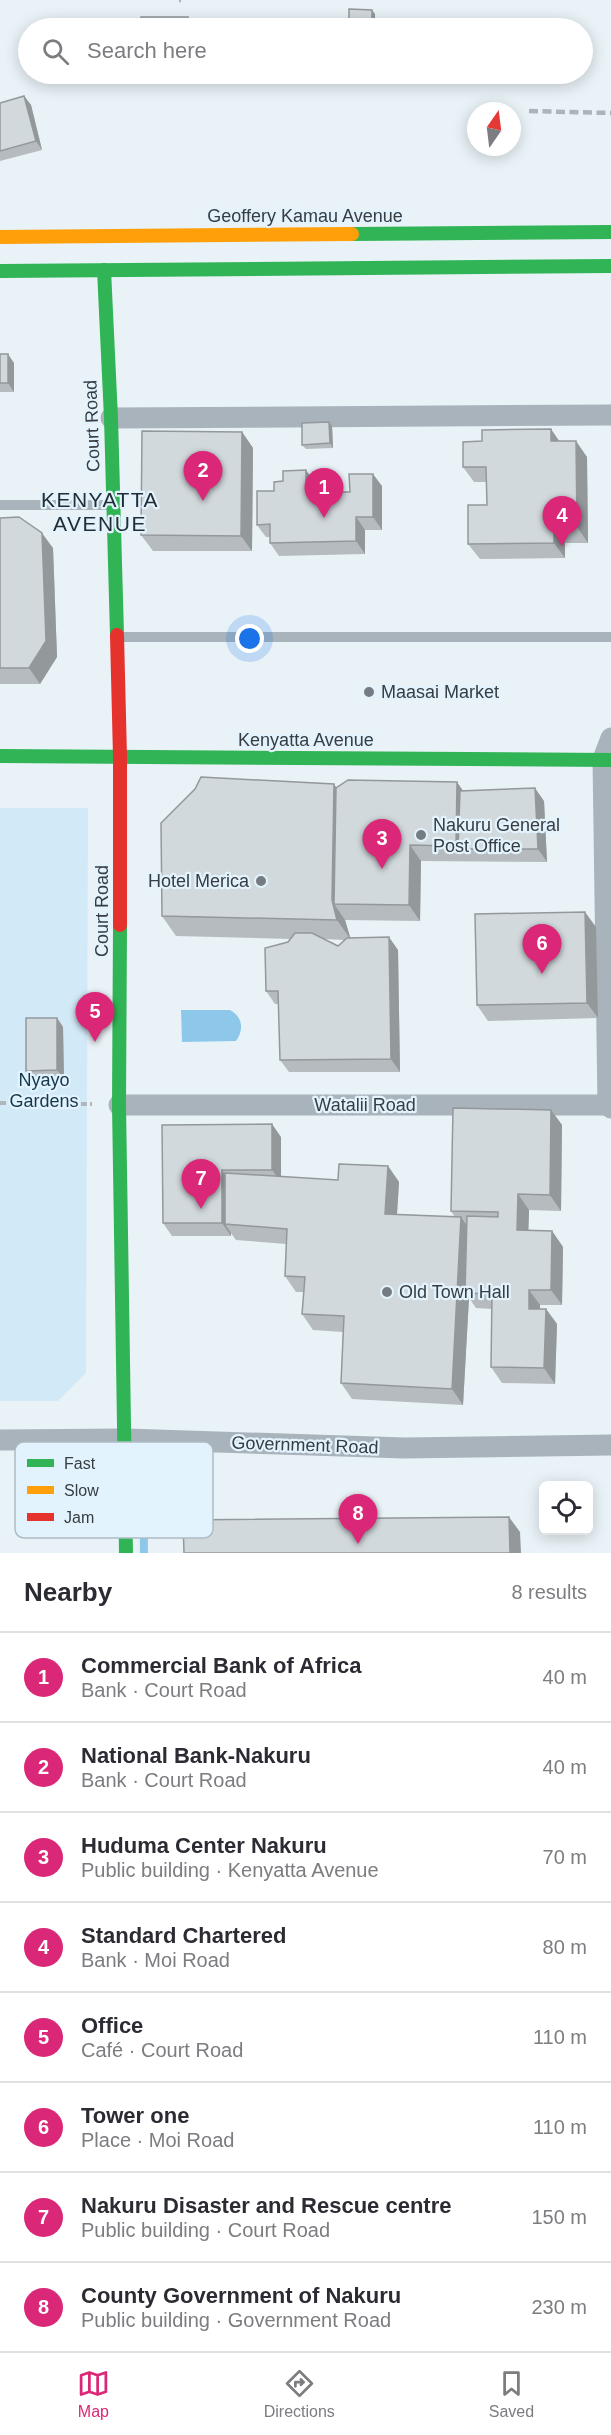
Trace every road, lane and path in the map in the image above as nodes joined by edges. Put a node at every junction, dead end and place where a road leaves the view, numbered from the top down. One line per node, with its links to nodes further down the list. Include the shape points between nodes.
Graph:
1 (611, 232): 2 (main road, Geoffery Kamau Avenue)
2 (0, 237)
3 (611, 266): 4 (main road)
4 (104, 270): 5 (main road); 7 (main road, Court Road)
5 (0, 271)
6 (611, 415): 7 (street)
7 (111, 418): 9 (main road, Court Road)
8 (0, 505): 9 (lane)
9 (113, 505): 11 (main road, Court Road)
10 (611, 637): 11 (lane)
11 (117, 638): 14 (main road, Court Road)
12 (611, 738): 15 (street)
13 (0, 756): 14 (main road, Kenyatta Avenue)
14 (120, 757): 15 (main road, Kenyatta Avenue); 17 (main road, Court Road)
15 (607, 760): 18 (street)
16 (0, 1103): 17 (path)
17 (119, 1105): 18 (street, Watalii Road); 19 (main road, Court Road)
18 (610, 1106)
19 (126, 1439): 20 (street, Government Road); 21 (street, Government Road, via 405,1448)
20 (0, 1440)
21 (611, 1445)

